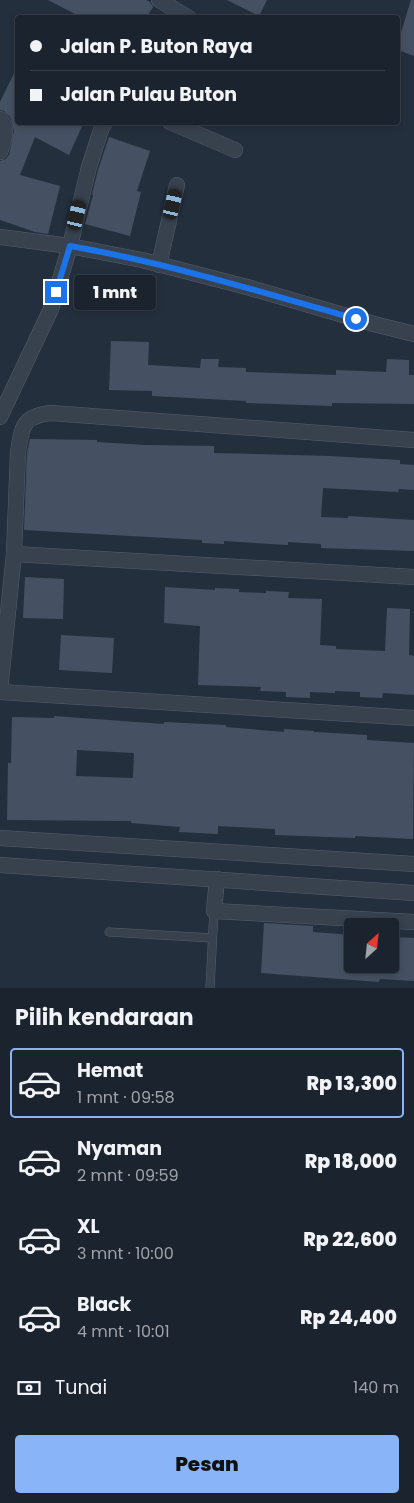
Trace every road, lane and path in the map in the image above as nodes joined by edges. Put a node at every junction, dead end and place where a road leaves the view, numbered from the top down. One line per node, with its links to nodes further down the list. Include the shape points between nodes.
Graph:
1 (159, 0): 2 (street)
2 (181, 12)
3 (0, 120): 7 (street, via 5,126 6,136)
4 (104, 125): 10 (street, via 89,167)
5 (177, 125): 6 (street)
6 (235, 150)
7 (0, 152)
8 (177, 185): 11 (street)
9 (0, 236): 10 (street)
10 (70, 246): 11 (street); 13 (street, via 51,309)
11 (159, 265): 12 (street)
12 (414, 334)
13 (0, 417)
14 (414, 440): 15 (street, via 51,413 36,415 26,422 18,452)
15 (14, 554): 16 (street); 17 (street)
16 (414, 577)
17 (0, 691): 18 (street)
18 (414, 718)
19 (0, 838): 20 (street)
20 (414, 864)
21 (0, 865): 22 (street)
22 (217, 879): 23 (street); 24 (street)
23 (414, 894)
24 (214, 911): 25 (street); 27 (lane)
25 (414, 922)
26 (109, 932): 27 (lane)
27 (212, 938): 28 (lane)
28 (210, 988)

